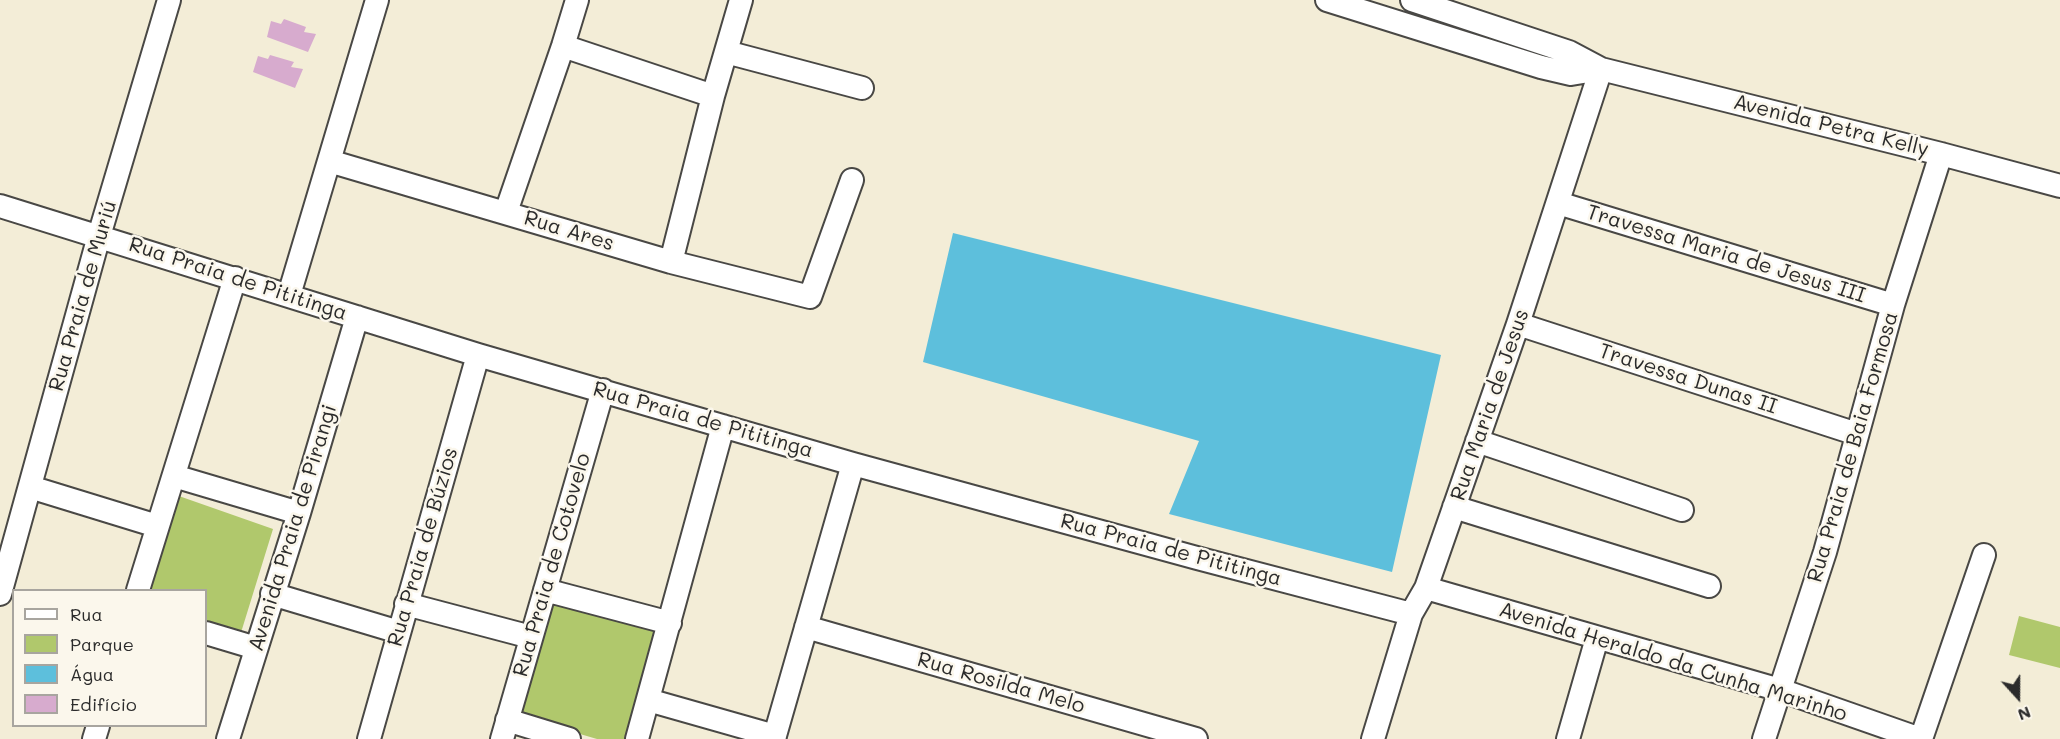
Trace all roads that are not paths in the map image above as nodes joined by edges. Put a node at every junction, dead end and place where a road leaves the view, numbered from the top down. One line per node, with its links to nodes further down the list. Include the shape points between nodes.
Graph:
1 (169, 0): 20 (street, Rua Praia de Muriú)
2 (377, 0): 14 (street)
3 (577, 0): 8 (street)
4 (741, 0): 9 (street)
5 (1328, 0): 7 (street, Avenida Petra Kelly)
6 (1410, 0): 7 (street); 10 (street, Avenida Petra Kelly, via 1569,52)
7 (1404, 22): 10 (street, Avenida Petra Kelly, via 1541,67 1571,74)
8 (563, 46): 12 (street); 19 (street)
9 (726, 52): 11 (street); 12 (street)
10 (1601, 69): 13 (street, Avenida Petra Kelly); 17 (street, Rua Maria de Jesus)
11 (862, 88)
12 (713, 96): 21 (street)
13 (1941, 154): 16 (street, Avenida Petra Kelly); 24 (street, Rua Praia de Baia Formosa)
14 (329, 161): 19 (street, Rua Ares); 23 (street)
15 (852, 180): 21 (street, Rua Ares, via 810,297)
16 (2060, 186)
17 (1558, 203): 24 (street, Travessa Maria de Jesus III); 26 (street, Rua Maria de Jesus)
18 (0, 206): 20 (street, Rua Praia de Pititinga)
19 (506, 212): 21 (street, Rua Ares)
20 (99, 236): 22 (street, Rua Praia de Pititinga); 34 (street, Rua Praia de Muriú)
21 (671, 262)
22 (235, 278): 23 (street, Rua Praia de Pititinga); 33 (street)
23 (289, 295): 25 (street, Rua Praia de Pititinga)
24 (1893, 305): 30 (street, Rua Praia de Baia Formosa)
25 (357, 317): 27 (street, Rua Praia de Pititinga); 37 (street, Avenida Praia de Pirangi)
26 (1518, 324): 30 (street, Travessa Dunas II); 31 (street, Rua Maria de Jesus)
27 (478, 355): 28 (street, Rua Praia de Pititinga); 46 (street, Rua Praia de Búzios)
28 (603, 390): 29 (street, Rua Praia de Pititinga); 43 (street, Rua Praia de Cotovelo)
29 (723, 426): 32 (street, Rua Praia de Pititinga); 48 (street)
30 (1857, 434): 55 (street, Rua Praia de Baia Formosa, via 1825,552)
31 (1477, 441): 35 (street, Rua Maria de Jesus); 36 (street)
32 (853, 464): 47 (street, Rua Praia de Pititinga); 49 (street)
33 (174, 476): 37 (street); 38 (street)
34 (30, 488): 38 (street); 44 (street, Rua Praia de Muriú)
35 (1454, 507): 40 (street); 41 (street, Rua Maria de Jesus)
36 (1682, 510)
37 (299, 513): 45 (street, Avenida Praia de Pirangi)
38 (157, 526): 42 (street)
39 (1984, 555): 67 (street)
40 (1709, 586)
41 (1426, 588): 47 (street, Rua Maria de Jesus); 53 (street, Avenida Heraldo da Cunha Marinho)
42 (139, 589)
43 (545, 590): 48 (street); 52 (street, Rua Praia de Cotovelo)
44 (0, 594)
45 (272, 594): 50 (street); 54 (street, Avenida Praia de Pirangi)
46 (406, 604): 50 (street, Rua Praia de Búzios); 52 (street)
47 (1411, 614): 64 (street, Rua Maria de Jesus)
48 (670, 623): 56 (street)
49 (806, 627): 58 (street); 63 (street, Rua Rosilda Melo)
50 (399, 632): 60 (street, Rua Praia de Búzios)
51 (207, 633): 54 (street)
52 (531, 637): 57 (street, Rua Praia de Cotovelo)
53 (1597, 638): 55 (street, Avenida Heraldo da Cunha Marinho); 65 (street)
54 (256, 648): 59 (street, Avenida Praia de Pirangi)
55 (1780, 690): 66 (street, Rua Praia de Baia Formosa); 67 (street, Avenida Heraldo da Cunha Marinho)
56 (648, 700): 58 (street); 62 (street)
57 (505, 729): 61 (street)
58 (774, 738)
59 (228, 739)
60 (369, 739)
61 (569, 739)
62 (637, 739)
63 (1196, 739)
64 (1373, 739)
65 (1568, 739)
66 (1764, 739)
67 (1921, 739)

